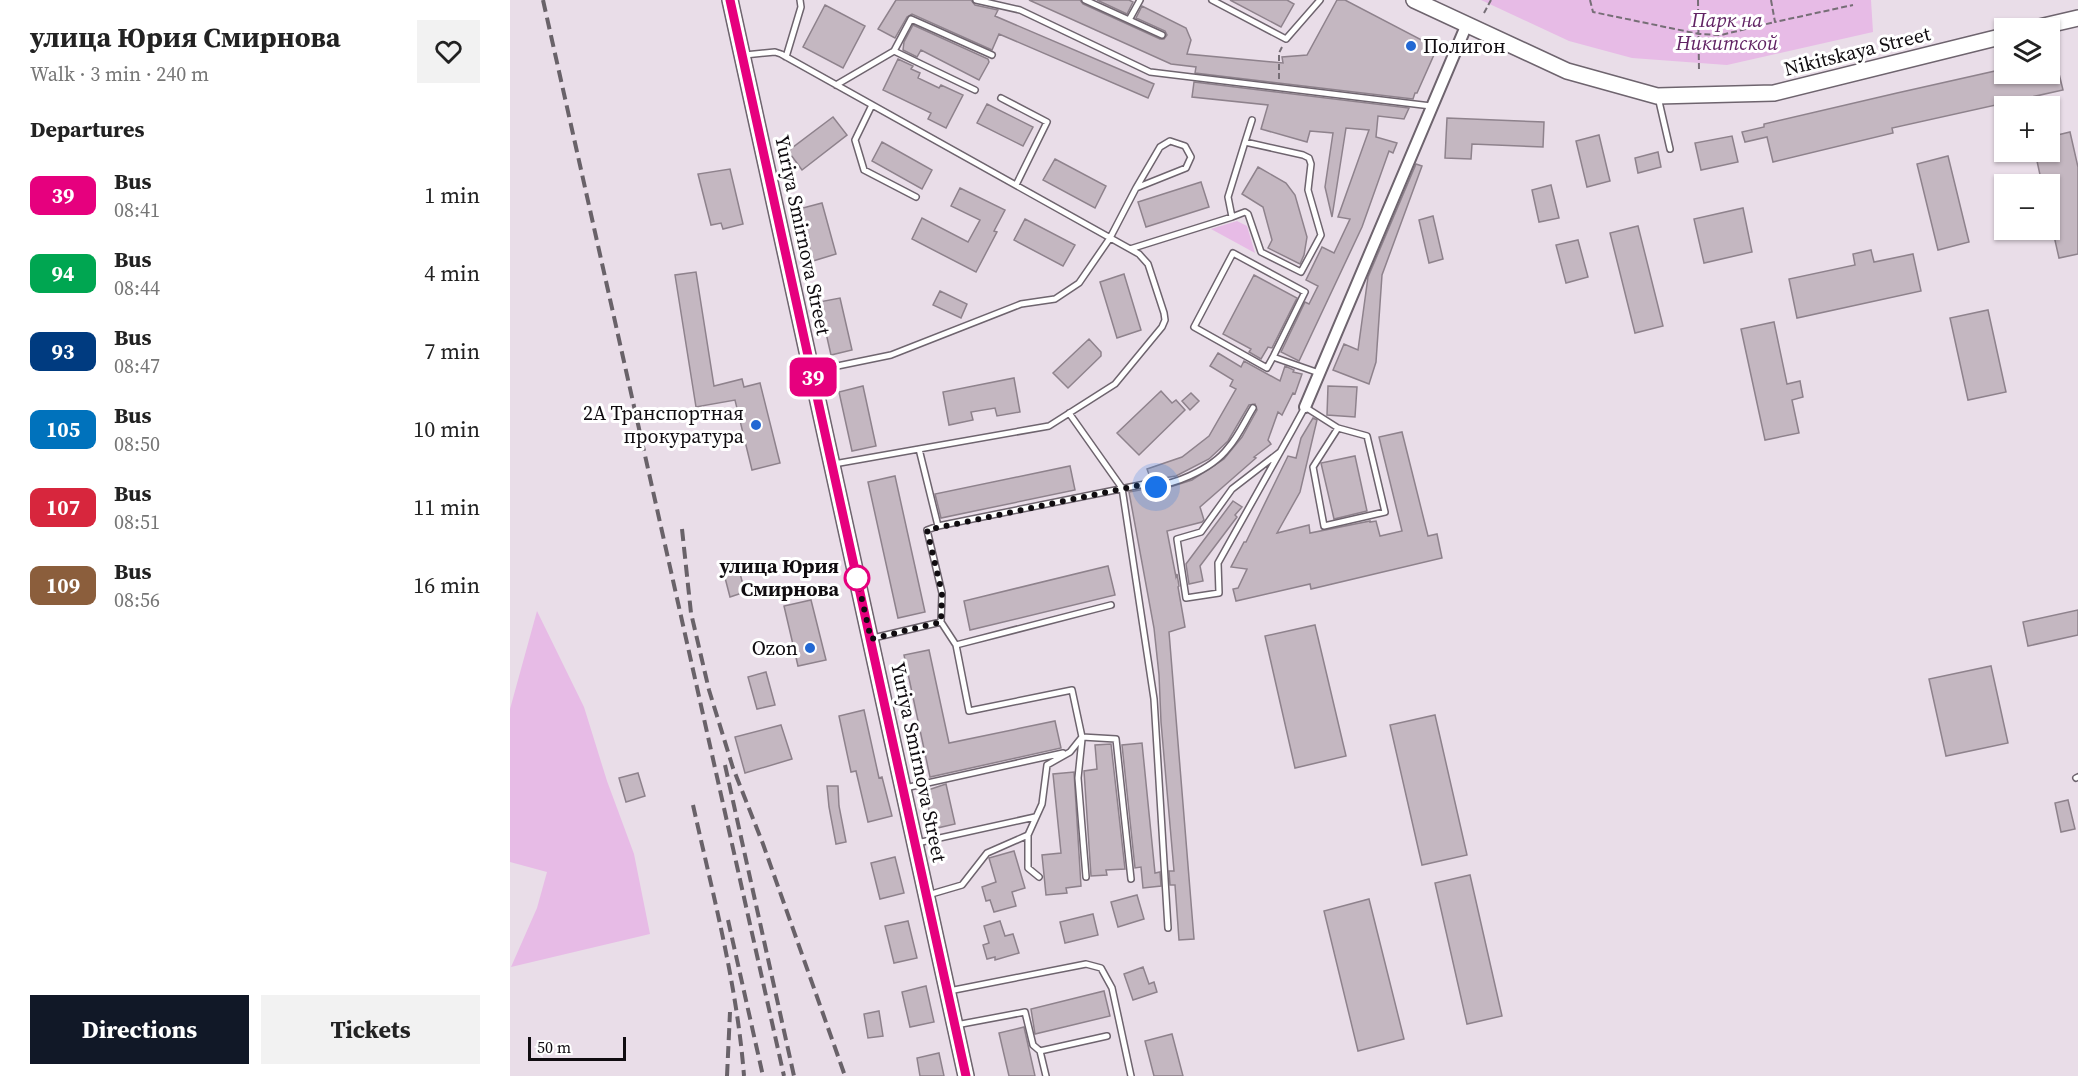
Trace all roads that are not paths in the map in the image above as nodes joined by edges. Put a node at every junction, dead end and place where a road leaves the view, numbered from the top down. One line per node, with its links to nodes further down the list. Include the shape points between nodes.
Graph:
1 (730, 0): 18 (main road, Yuriya Smirnova Street)
2 (800, 0): 20 (lane)
3 (976, 0): 10 (lane)
4 (1011, 0): 10 (lane)
5 (1085, 0): 12 (lane)
6 (1140, 0): 12 (lane)
7 (1212, 0): 8 (lane, via 1286,39)
8 (1320, 0)
9 (1414, 0): 14 (main road, Nikitskaya Street)
10 (1008, 7): 26 (lane, via 1150,72)
11 (2078, 18): 13 (main road)
12 (1129, 20): 15 (lane)
13 (2060, 22)
14 (1467, 24): 23 (main road, Nikitskaya Street, via 1567,71); 26 (street)
15 (1162, 35)
16 (1994, 38): 23 (main road, Nikitskaya Street, via 1774,93)
17 (894, 51): 19 (lane, via 911,19); 21 (lane); 22 (lane)
18 (743, 55): 20 (lane, via 774,52); 37 (main road, Yuriya Smirnova Street)
19 (992, 55)
20 (786, 57): 21 (lane)
21 (836, 85): 25 (lane)
22 (975, 90)
23 (1657, 96): 29 (lane)
24 (1001, 98): 30 (lane, via 1047,122)
25 (872, 105): 30 (lane); 32 (lane, via 855,140 864,170)
26 (1431, 105): 38 (street)
27 (1252, 120): 28 (lane)
28 (1245, 142): 33 (lane, via 1228,197); 33 (lane, via 1309,158 1308,194 1320,235 1304,270 1298,271 1261,252 1247,213)
29 (1670, 149)
30 (1016, 185): 34 (lane)
31 (1136, 188): 31 (lane, via 1186,168 1191,157 1185,146 1170,141 1160,147); 34 (lane)
32 (915, 196)
33 (1232, 217): 35 (lane)
34 (1110, 238): 35 (lane); 37 (lane, via 1079,283 1055,299 1021,304 891,355)
35 (1130, 249): 41 (lane, via 1148,264 1165,320 1114,384)
36 (1273, 357): 36 (lane, via 1267,368 1194,327 1233,253 1305,292); 38 (lane)
37 (812, 372): 45 (main road, Yuriya Smirnova Street)
38 (1319, 373): 39 (street)
39 (1305, 407): 42 (lane); 44 (lane)
40 (1253, 408): 46 (lane, via 1228,449 1211,465 1156,487 1145,484)
41 (1069, 413): 43 (lane, via 1049,426); 46 (lane)
42 (1338, 428): 42 (lane, via 1367,436 1385,512 1324,526 1313,467)
43 (919, 449): 45 (lane); 47 (lane)
44 (1280, 452): 44 (lane, via 1218,563 1219,594 1186,598 1177,539 1201,532 1232,489)
45 (832, 464): 50 (main road, Yuriya Smirnova Street)
46 (1122, 488): 47 (lane); 62 (lane, via 1154,699)
47 (938, 526): 49 (lane, via 927,530 942,593)
48 (1111, 606): 51 (lane)
49 (941, 622): 50 (lane); 51 (lane)
50 (871, 639): 54 (main road, Yuriya Smirnova Street)
51 (956, 645): 52 (lane, via 969,711 1072,690)
52 (1082, 737): 53 (lane); 59 (lane, via 1078,777); 60 (lane, via 1116,739)
53 (1070, 752): 54 (lane); 55 (lane, via 1047,765 1042,804)
54 (903, 788): 57 (main road, Yuriya Smirnova Street)
55 (1035, 818): 56 (lane); 57 (lane)
56 (1028, 834): 58 (lane, via 1028,868); 61 (lane, via 987,853 962,885)
57 (915, 844): 61 (main road, Yuriya Smirnova Street)
58 (1039, 877)
59 (1086, 877)
60 (1131, 879)
61 (927, 895): 63 (main road, Yuriya Smirnova Street)
62 (1168, 928)
63 (948, 992): 64 (main road, Yuriya Smirnova Street); 69 (lane, via 1086,964 1101,968 1112,988)
64 (955, 1025): 66 (lane, via 1024,1012 1033,1045); 67 (main road, Yuriya Smirnova Street)
65 (1107, 1036): 66 (lane)
66 (1040, 1051): 68 (lane)
67 (966, 1076)
68 (1046, 1076)
69 (1131, 1076)

